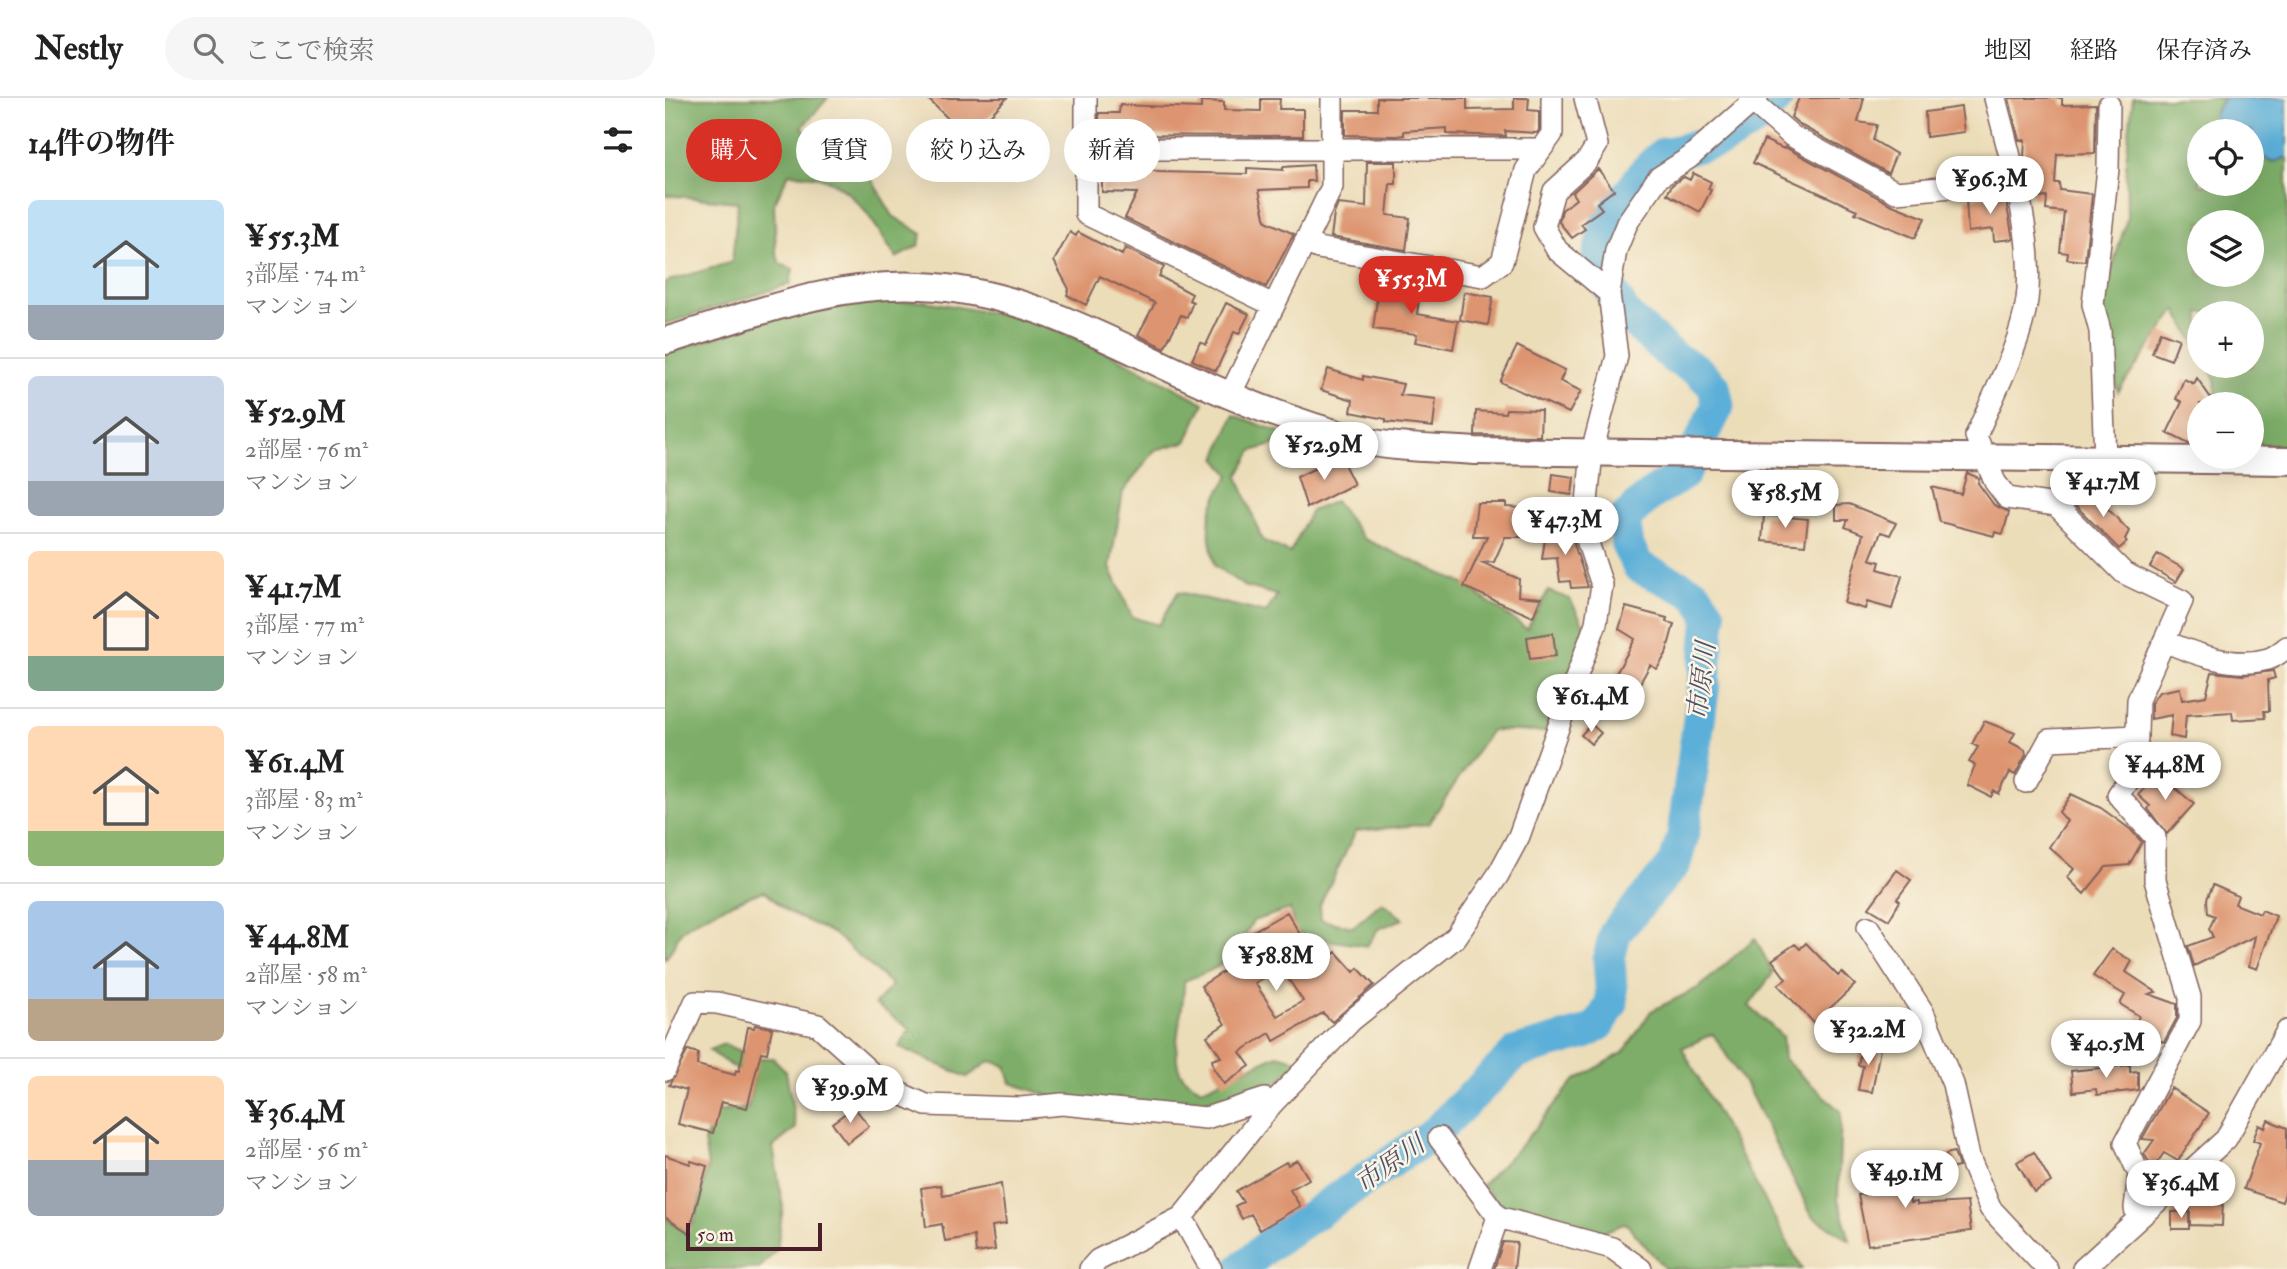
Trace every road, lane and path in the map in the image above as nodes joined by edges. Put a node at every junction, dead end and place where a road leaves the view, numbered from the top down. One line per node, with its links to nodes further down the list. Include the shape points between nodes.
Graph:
1 (1086, 98): 8 (street)
2 (1332, 98): 9 (street)
3 (1552, 98): 11 (street, via 1552,134)
4 (1585, 98): 15 (street, via 1597,145 1587,161 1554,191 1544,228 1557,250)
5 (1996, 98): 12 (street)
6 (1755, 100): 12 (street, via 1792,136 1896,192 1974,185); 15 (street, via 1689,158 1658,178 1627,223 1616,250)
7 (2109, 105): 21 (street, via 2108,169 2093,304 2100,331)
8 (1086, 119)
9 (1332, 148): 10 (street); 11 (street); 14 (street, via 1332,187)
10 (1160, 149)
11 (1541, 149): 14 (street, via 1526,170 1502,262 1483,276 1318,248)
12 (2014, 173): 20 (street, via 2028,262 2027,300 1976,436)
13 (1086, 182): 16 (street, via 1086,214)
14 (1305, 241): 16 (street)
15 (1609, 293): 19 (street, via 1617,356)
16 (1273, 306): 18 (street)
17 (665, 341): 18 (street, via 823,294 922,286 997,295 1055,315)
18 (1230, 396): 19 (street, via 1366,441 1475,451)
19 (1593, 452): 20 (street); 30 (street, via 1587,540 1602,585 1596,623 1519,836 1456,937 1352,1020)
20 (1983, 457): 21 (street); 23 (street, via 2007,498 2056,505 2124,573 2182,601)
21 (2105, 459): 22 (street)
22 (2287, 461)
23 (2164, 641): 24 (street, via 2200,656 2240,661 2269,659); 25 (street, via 2138,700)
24 (2287, 647)
25 (2137, 736): 26 (street, via 2049,740); 34 (street, via 2136,768 2117,795 2155,837 2155,880 2190,997 2190,1021 2125,1143 2139,1174)
26 (2026, 782)
27 (1868, 927): 39 (street, via 1928,1024 1953,1083 1969,1157 1990,1208)
28 (2287, 1031): 34 (street, via 2226,1139)
29 (665, 1070): 30 (street, via 695,1002 717,1003 818,1025 888,1088 926,1105 1021,1108 1062,1104 1206,1118 1265,1099)
30 (1272, 1104): 32 (street)
31 (1439, 1138): 33 (street)
32 (1182, 1217): 35 (street, via 1098,1260); 36 (street)
33 (1498, 1217): 37 (street); 38 (street, via 1612,1248)
34 (2137, 1218): 40 (street)
35 (1090, 1269)
36 (1212, 1269)
37 (1480, 1269)
38 (1641, 1269)
39 (2047, 1269)
40 (2083, 1269)

